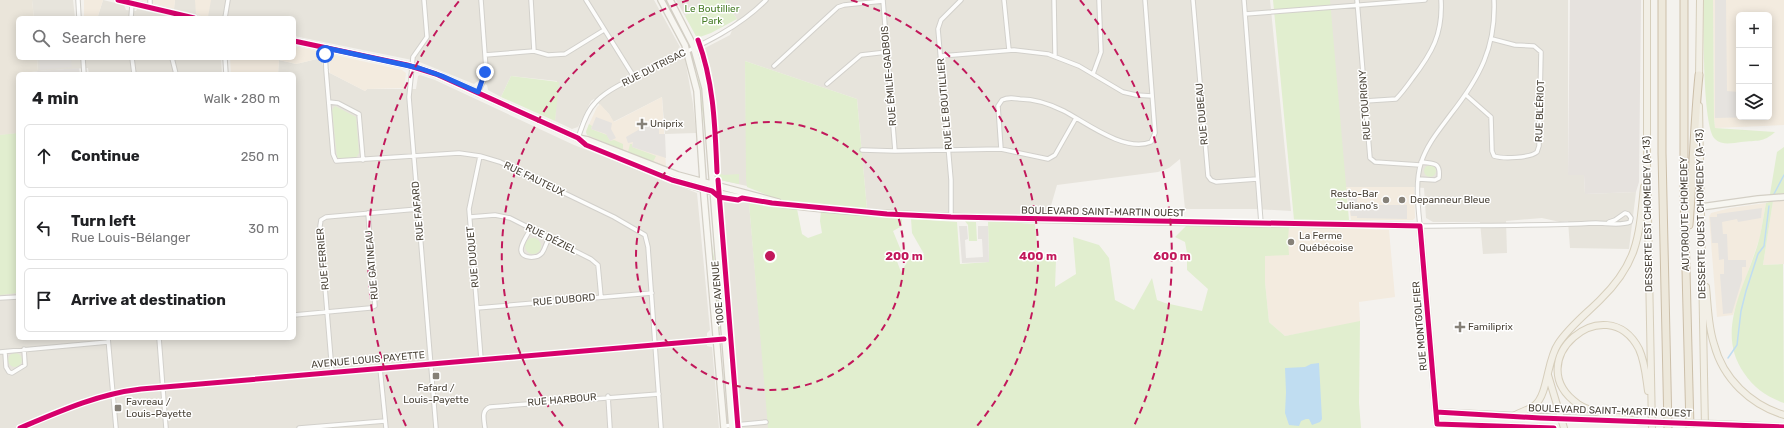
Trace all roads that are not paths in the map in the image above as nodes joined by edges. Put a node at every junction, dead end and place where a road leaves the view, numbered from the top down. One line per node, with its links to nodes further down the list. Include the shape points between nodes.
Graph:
1 (78, 0): 33 (street)
2 (118, 0): 28 (main road)
3 (150, 0): 30 (street)
4 (228, 0): 35 (street)
5 (424, 0): 53 (street, RUE FAFARD, via 427,37 415,52)
6 (481, 0): 45 (street)
7 (531, 0): 43 (street)
8 (586, 0): 36 (street)
9 (661, 0): 41 (main road, 100E AVENUE)
10 (670, 0): 39 (main road, 100E AVENUE)
11 (766, 0): 39 (street, RUE DUTRISAC, via 733,27)
12 (960, 0): 47 (street, RUE LE BOUTILLIER, via 940,22 938,29)
13 (1004, 0): 42 (street)
14 (1054, 0): 46 (street)
15 (1099, 0): 58 (street, via 1101,52)
16 (1145, 0): 64 (street)
17 (1193, 0): 78 (street, RUE DUBEAU, via 1208,176 1216,182)
18 (1244, 0): 31 (street)
19 (1357, 0): 29 (street, RUE TOURIGNY)
20 (1425, 0): 29 (street)
21 (1441, 0): 65 (street, via 1439,33 1433,50 1423,65 1396,99)
22 (1494, 0): 37 (street, RUE MONTGOLFIER)
23 (1647, 0): 77 (main road, DESSERTE EST CHOMEDEY (A-13))
24 (1662, 0): 146 (highway, via 1662,161)
25 (1684, 0): 97 (highway, AUTOROUTE CHOMEDEY)
26 (1700, 0): 59 (main road, DESSERTE OUEST CHOMEDEY (A-13))
27 (883, 1): 44 (street, RUE ÉMILIE-GADBOIS); 52 (street, via 838,7)
28 (132, 4): 30 (main road); 34 (street)
29 (1357, 5): 31 (street); 65 (street, RUE TOURIGNY)
30 (150, 8): 32 (main road)
31 (1245, 14): 78 (street)
32 (172, 15)
33 (79, 16)
34 (131, 16)
35 (225, 16)
36 (604, 30): 43 (street, via 565,54); 60 (street)
37 (1492, 39): 63 (street, RUE MONTGOLFIER, via 1481,69); 63 (street, RUE BLÉRIOT, via 1514,45 1534,46 1541,52 1539,146 1536,152 1528,156 1494,156 1491,117)
38 (296, 41): 40 (main road, BOULEVARD SAINT-MARTIN OUEST)
39 (694, 47): 41 (street, RUE DUTRISAC); 81 (main road, 100E AVENUE, via 706,97)
40 (326, 48): 53 (main road, BOULEVARD SAINT-MARTIN OUEST); 66 (street, RUE FAUTEUX)
41 (687, 50): 60 (street, RUE DUTRISAC); 80 (main road, 100E AVENUE, via 698,97)
42 (1010, 50): 46 (street); 47 (street)
43 (534, 52): 45 (street)
44 (887, 52): 61 (street, via 861,55); 72 (street, RUE ÉMILIE-GADBOIS)
45 (485, 55): 62 (street, via 485,75)
46 (1055, 55): 58 (street)
47 (941, 56): 71 (street, RUE LE BOUTILLIER)
48 (83, 60): 54 (street)
49 (132, 60): 55 (street)
50 (172, 60): 56 (street)
51 (225, 60): 57 (street)
52 (774, 66)
53 (412, 67): 62 (main road, BOULEVARD SAINT-MARTIN OUEST, via 442,76); 73 (street, RUE FAFARD, via 409,97)
54 (84, 72)
55 (134, 72)
56 (176, 72)
57 (226, 72)
58 (1093, 74): 64 (street, via 1123,92)
59 (1699, 75): 86 (main road, DESSERTE OUEST CHOMEDEY (A-13)); 97 (highway)
60 (634, 77): 68 (street, RUE DUTRISAC, via 595,102)
61 (827, 84)
62 (478, 92): 68 (main road, BOULEVARD SAINT-MARTIN OUEST)
63 (1466, 95): 76 (street, RUE MONTGOLFIER, via 1434,136)
64 (1152, 96): 67 (street, via 1155,132 1154,139 1149,143 1112,138)
65 (1365, 101): 76 (street, RUE TOURIGNY, via 1368,151 1371,160)
66 (329, 102): 75 (street, via 338,103 359,114); 75 (street, RUE FAUTEUX, via 334,159 339,162)
67 (1076, 118): 69 (street, via 1054,155 1049,158); 69 (street, via 1037,101 1003,99 998,106)
68 (578, 138): 80 (main road, BOULEVARD SAINT-MARTIN OUEST); 82 (main road, BOULEVARD SAINT-MARTIN OUEST, via 586,145 614,157 672,180)
69 (1001, 149): 71 (street)
70 (862, 150): 72 (street)
71 (948, 150): 72 (street); 90 (street, RUE LE BOUTILLIER, via 952,191)
72 (896, 151)
73 (414, 156): 74 (street, RUE FAUTEUX, via 459,153); 75 (street, RUE FAUTEUX); 87 (street, RUE FAFARD)
74 (480, 156): 89 (street, RUE DUQUET, via 469,209); 98 (street, RUE FAUTEUX, via 500,162 642,233 648,241)
75 (363, 160)
76 (1421, 164): 79 (street, RUE MONTGOLFIER); 79 (street, via 1429,162 1437,165 1440,177 1437,180)
77 (1647, 164): 116 (main road, via 1639,231 1630,260 1613,287 1562,338 1553,352); 124 (main road, DESSERTE EST CHOMEDEY (A-13))
78 (1257, 179): 92 (street)
79 (1418, 179): 93 (street, RUE MONTGOLFIER)
80 (704, 182): 81 (main road, BOULEVARD SAINT-MARTIN OUEST); 82 (main road, 100E AVENUE)
81 (712, 184): 83 (main road, 100E AVENUE); 85 (main road, BOULEVARD SAINT-MARTIN OUEST)
82 (704, 189): 83 (main road, BOULEVARD SAINT-MARTIN OUEST); 108 (main road, 100E AVENUE)
83 (712, 191): 85 (main road, BOULEVARD SAINT-MARTIN OUEST, via 767,203); 105 (main road, 100E AVENUE)
84 (1784, 197): 86 (main road)
85 (786, 204): 90 (main road, BOULEVARD SAINT-MARTIN OUEST, via 883,214)
86 (1701, 207): 96 (main road, DESSERTE OUEST CHOMEDEY (A-13))
87 (418, 209): 88 (street, RUE FERRIER); 113 (street, RUE FAFARD)
88 (368, 213): 103 (street, RUE FERRIER, via 326,217 321,220); 103 (street, RUE GATINEAU, via 376,304 370,308)
89 (470, 217): 94 (street, RUE DÉZIEL, via 503,216); 102 (street, RUE DUQUET)
90 (951, 217): 92 (main road, BOULEVARD SAINT-MARTIN OUEST)
91 (1609, 222): 91 (street, BOULEVARD SAINT-MARTIN OUEST, via 1626,223 1630,222 1631,218 1625,213); 93 (street, BOULEVARD SAINT-MARTIN OUEST, via 1532,226)
92 (1261, 223): 93 (main road, BOULEVARD SAINT-MARTIN OUEST)
93 (1420, 226): 121 (main road, RUE MONTGOLFIER)
94 (530, 229): 95 (street, RUE DÉZIEL); 95 (street, via 521,248 524,256 531,257 542,253)
95 (548, 238): 100 (street, RUE DÉZIEL, via 596,262)
96 (1702, 259): 122 (main road, via 1712,339 1721,364 1736,385 1750,398); 148 (main road, DESSERTE OUEST CHOMEDEY (A-13))
97 (1686, 261): 147 (highway, AUTOROUTE CHOMEDEY)
98 (652, 293): 100 (street, RUE DUBORD); 109 (street, RUE FAUTEUX)
99 (16, 296): 101 (street)
100 (601, 297): 102 (street, RUE DUBORD)
101 (0, 298)
102 (477, 308): 112 (street, RUE DUQUET)
103 (327, 312): 104 (street, RUE GATINEAU); 115 (street, RUE FERRIER)
104 (296, 315)
105 (724, 339): 108 (main road, AVENUE LOUIS PAYETTE); 131 (main road, 100E AVENUE)
106 (108, 340): 110 (street); 118 (street)
107 (159, 340): 117 (street)
108 (716, 340): 109 (main road, AVENUE LOUIS PAYETTE); 130 (main road, 100E AVENUE)
109 (656, 345): 112 (main road, AVENUE LOUIS PAYETTE); 119 (street, RUE FAUTEUX)
110 (24, 350): 111 (street); 111 (street, via 24,366 11,373 6,367)
111 (2, 352)
112 (481, 359): 113 (main road, AVENUE LOUIS PAYETTE)
113 (431, 364): 114 (main road, AVENUE LOUIS PAYETTE); 139 (street, RUE FAFARD)
114 (380, 368): 115 (main road, AVENUE LOUIS PAYETTE); 126 (street)
115 (332, 372): 117 (main road, AVENUE LOUIS PAYETTE)
116 (1547, 373): 123 (main road, via 1539,402); 125 (main road)
117 (163, 387): 118 (main road, AVENUE LOUIS PAYETTE); 136 (street)
118 (113, 394): 134 (main road, AVENUE LOUIS PAYETTE, via 75,404); 135 (street)
119 (659, 394): 120 (street, RUE HARBOUR); 142 (street, RUE FAUTEUX)
120 (608, 396): 140 (street, RUE HARBOUR, via 490,407 484,412); 141 (street)
121 (1436, 412): 123 (main road, BOULEVARD SAINT-MARTIN OUEST); 129 (main road, RUE MONTGOLFIER)
122 (1784, 415)
123 (1513, 416): 125 (main road, BOULEVARD SAINT-MARTIN OUEST)
124 (1652, 416): 128 (main road, via 1643,361 1631,339 1617,329 1604,326 1588,328 1576,334 1565,346 1559,362 1560,379 1566,391 1573,400 1586,408); 145 (main road, DESSERTE EST CHOMEDEY (A-13))
125 (1561, 419): 128 (main road, BOULEVARD SAINT-MARTIN OUEST); 144 (main road)
126 (385, 421): 137 (street); 138 (street)
127 (766, 422): 131 (street)
128 (1640, 422): 133 (main road, BOULEVARD SAINT-MARTIN OUEST, bridge)
129 (1437, 424): 132 (main road, BOULEVARD SAINT-MARTIN OUEST)
130 (724, 427): 131 (street)
131 (732, 427)
132 (1507, 427): 143 (main road, BOULEVARD SAINT-MARTIN OUEST)
133 (1784, 427)
134 (20, 428)
135 (116, 428)
136 (166, 428)
137 (299, 428)
138 (386, 428)
139 (436, 428)
140 (485, 428)
141 (610, 428)
142 (661, 428)
143 (1554, 428)
144 (1564, 428)
145 (1652, 428)
146 (1668, 428)
147 (1690, 428)
148 (1706, 428)

